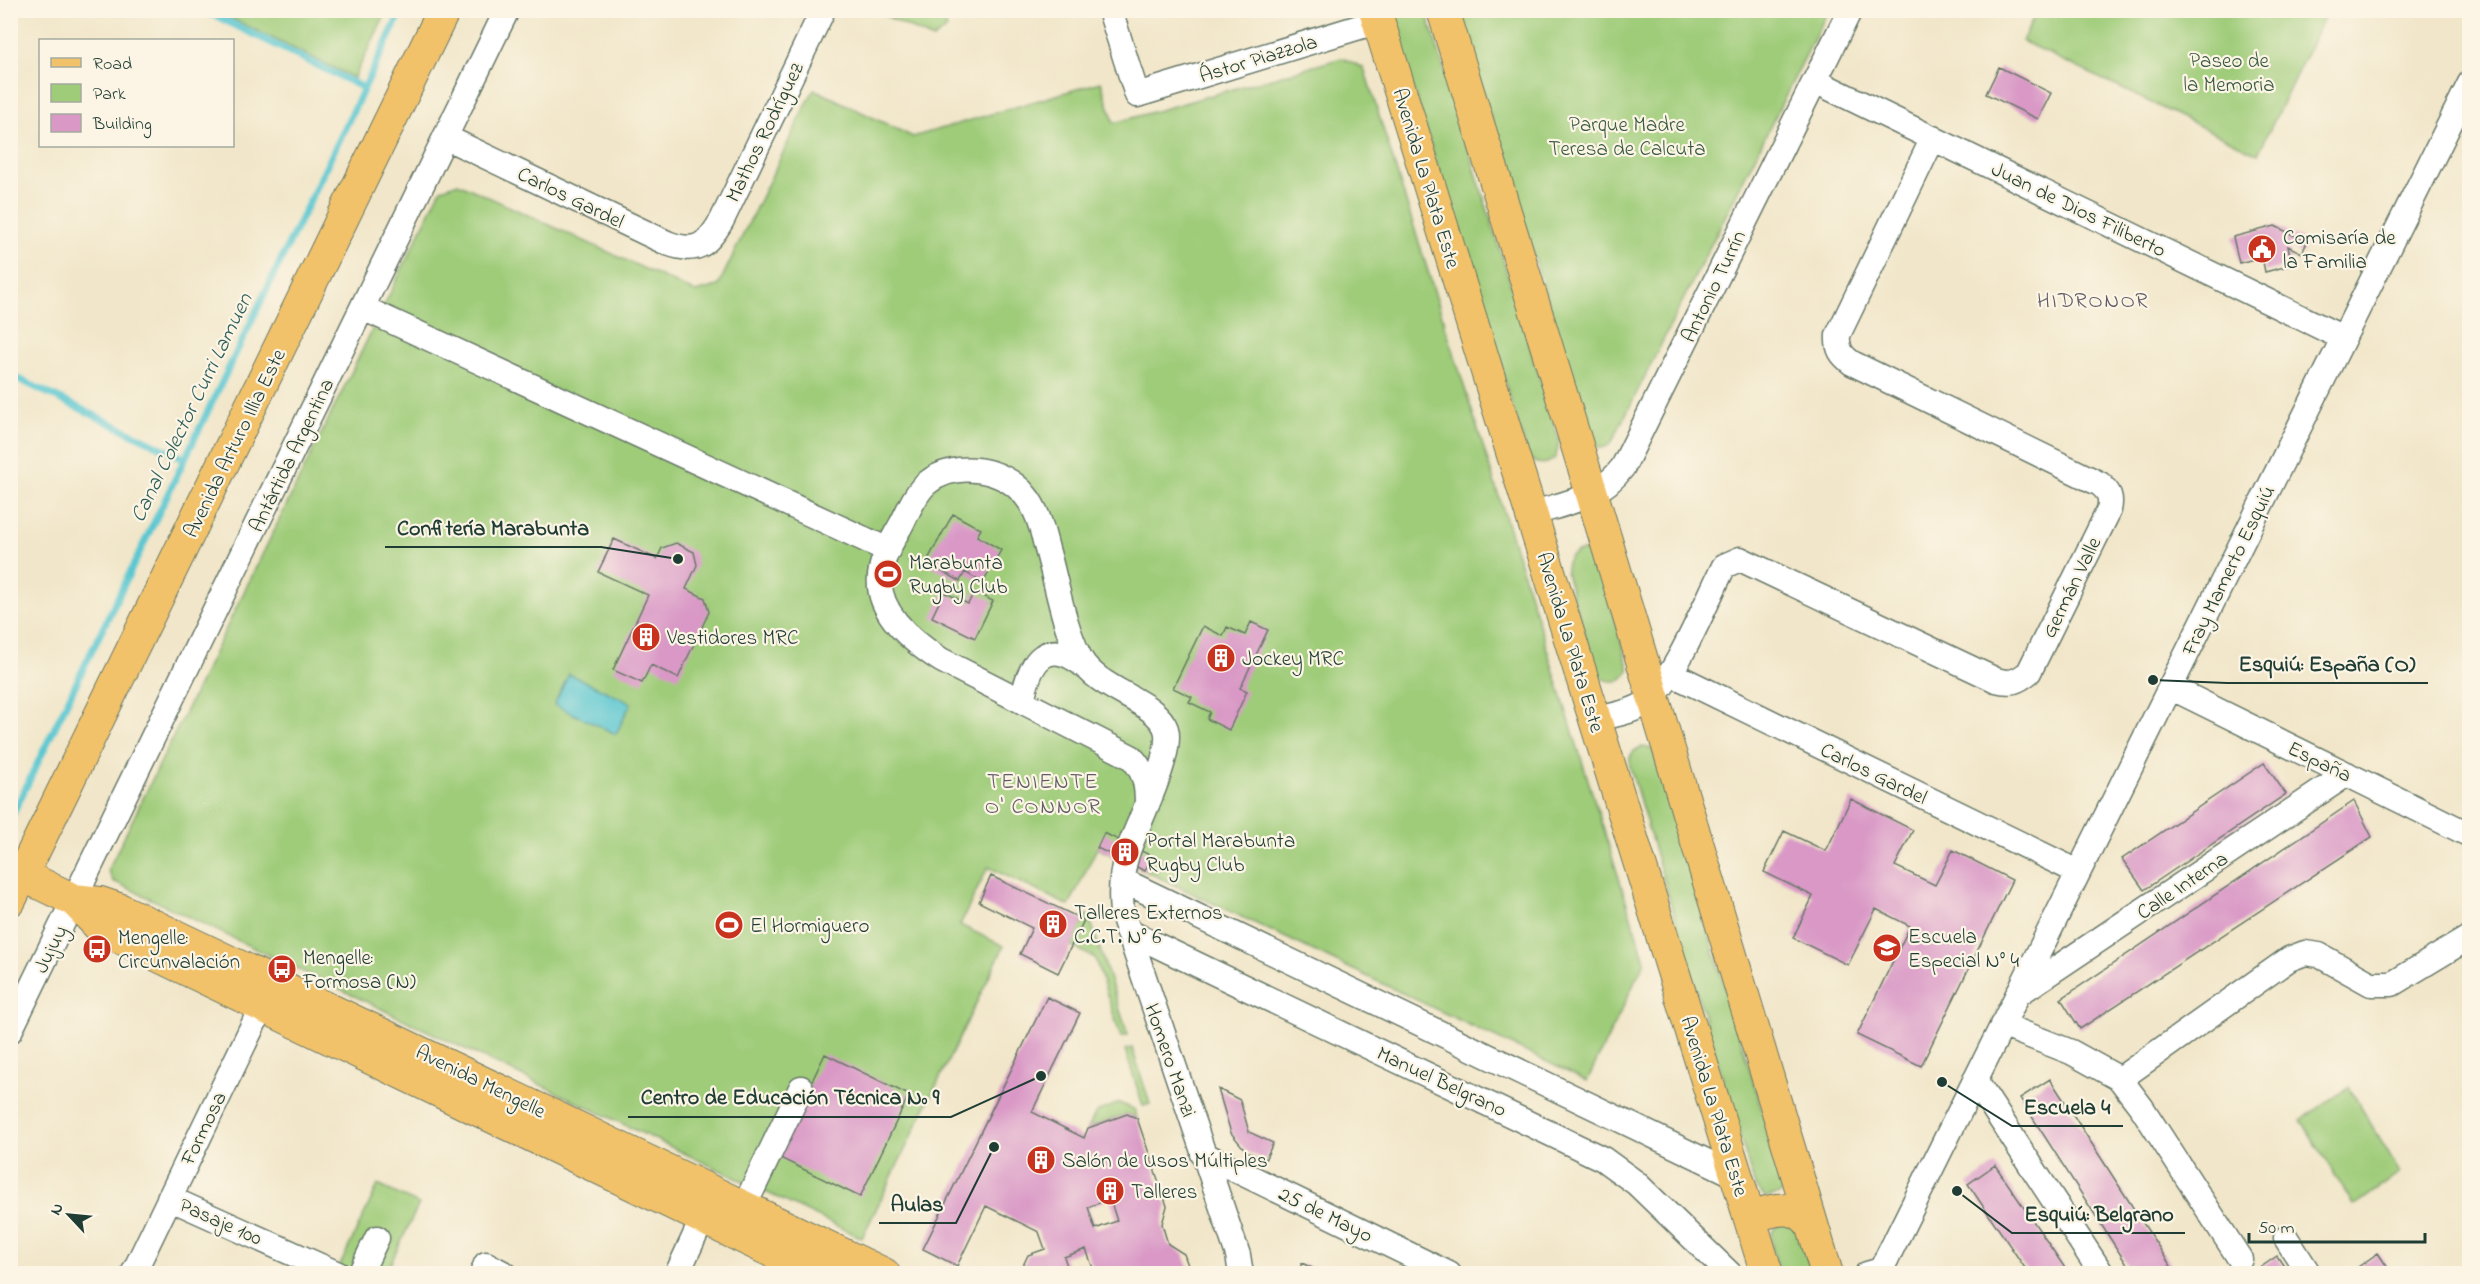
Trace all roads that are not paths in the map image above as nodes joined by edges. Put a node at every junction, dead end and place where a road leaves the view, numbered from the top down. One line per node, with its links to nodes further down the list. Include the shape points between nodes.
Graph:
1 (444, 10): 29 (main road, Avenida Arturo Illia Este)
2 (507, 10): 11 (street, Antártida Argentina)
3 (823, 10): 13 (street, Mathos Rodríguez, via 722,220)
4 (1110, 10): 7 (street, Ástor Piazzola, via 1137,95)
5 (1443, 10): 16 (main road)
6 (1850, 10): 8 (street, Antonio Turrín)
7 (1377, 16): 17 (main road, Avenida La Plata Este)
8 (1815, 81): 12 (street, Juan de Dios Filiberto); 16 (street, Antonio Turrín, via 1623,466 1605,487)
9 (2469, 83): 10 (street, Fray Mamerto Esquiú)
10 (2463, 112): 15 (street, Fray Mamerto Esquiú)
11 (445, 137): 13 (street, Carlos Gardel, via 667,243); 14 (street, Antártida Argentina)
12 (1933, 138): 15 (street, Juan de Dios Filiberto); 20 (street, Germán Valle, via 1838,335 1837,346 1852,363 2100,484 2108,492 2109,510 2029,672 2019,681 1996,680 1740,559 1724,566)
13 (698, 248)
14 (363, 308): 18 (street); 30 (street, Antártida Argentina)
15 (2343, 338): 21 (street, Fray Mamerto Esquiú)
16 (1592, 494): 17 (street, Antonio Turrín); 20 (main road)
17 (1531, 514): 23 (main road, Avenida La Plata Este)
18 (888, 550): 19 (street, via 916,496 938,476 953,470 970,470 1001,476 1015,484 1038,517 1071,635 1082,661); 22 (street, via 880,578 882,591 901,628 941,660)
19 (1091, 671): 22 (street, via 1068,656 1046,654 1030,671); 25 (street, via 1162,721 1166,731 1164,756)
20 (1662, 685): 23 (street, via 1635,709); 27 (street, Carlos Gardel); 46 (main road)
21 (2170, 687): 24 (street, España); 27 (street, Fray Mamerto Esquiú)
22 (1022, 701): 25 (street, via 1131,757 1145,779)
23 (1595, 720): 41 (main road, Avenida La Plata Este)
24 (2347, 774): 26 (street, España); 34 (street, Calle Interna)
25 (1147, 803): 28 (street, Homero Manzi)
26 (2469, 835)
27 (2078, 872): 34 (street, Fray Mamerto Esquiú)
28 (1122, 880): 31 (street, Homero Manzi); 41 (street, Manuel Belgrano)
29 (16, 888): 30 (main road, Avenida Mengelle)
30 (74, 900): 33 (main road, Avenida Mengelle, via 104,929); 36 (street, Jujuy)
31 (1126, 931): 40 (street, Homero Manzi); 61 (street, Manuel Belgrano, via 1603,1159 1636,1183)
32 (2469, 937): 37 (street, via 2392,984 2371,984 2319,956 2305,953 2289,959)
33 (268, 994): 42 (street, Formosa); 43 (main road, Avenida Mengelle)
34 (2016, 996): 35 (street, Fray Mamerto Esquiú)
35 (2002, 1025): 37 (street, via 2072,1052); 38 (street, Fray Mamerto Esquiú)
36 (10, 1031)
37 (2120, 1079): 49 (street)
38 (1975, 1080): 50 (street, Fray Mamerto Esquiú); 64 (street)
39 (801, 1088): 44 (street)
40 (1203, 1154): 59 (street, Homero Manzi); 60 (street, 25 de Mayo)
41 (1737, 1176): 45 (main road, Avenida La Plata Este)
42 (169, 1198): 51 (street, Formosa); 52 (street, Pasaje 100)
43 (709, 1205): 44 (main road, Avenida Mengelle); 56 (street); 57 (main road, Avenida Mengelle)
44 (744, 1207): 58 (main road, Avenida Mengelle)
45 (1750, 1217): 46 (main road, via 1792,1209); 62 (main road, Avenida La Plata Este)
46 (1812, 1226): 63 (main road)
47 (377, 1238): 53 (street)
48 (2286, 1238): 65 (street)
49 (2240, 1260)
50 (1879, 1272)
51 (133, 1274)
52 (338, 1274)
53 (360, 1274)
54 (482, 1274): 55 (street, via 486,1264)
55 (505, 1274)
56 (677, 1274)
57 (819, 1274)
58 (884, 1274)
59 (1241, 1274)
60 (1449, 1274)
61 (1730, 1274)
62 (1767, 1274)
63 (1827, 1274)
64 (2102, 1274)
65 (2308, 1274)

